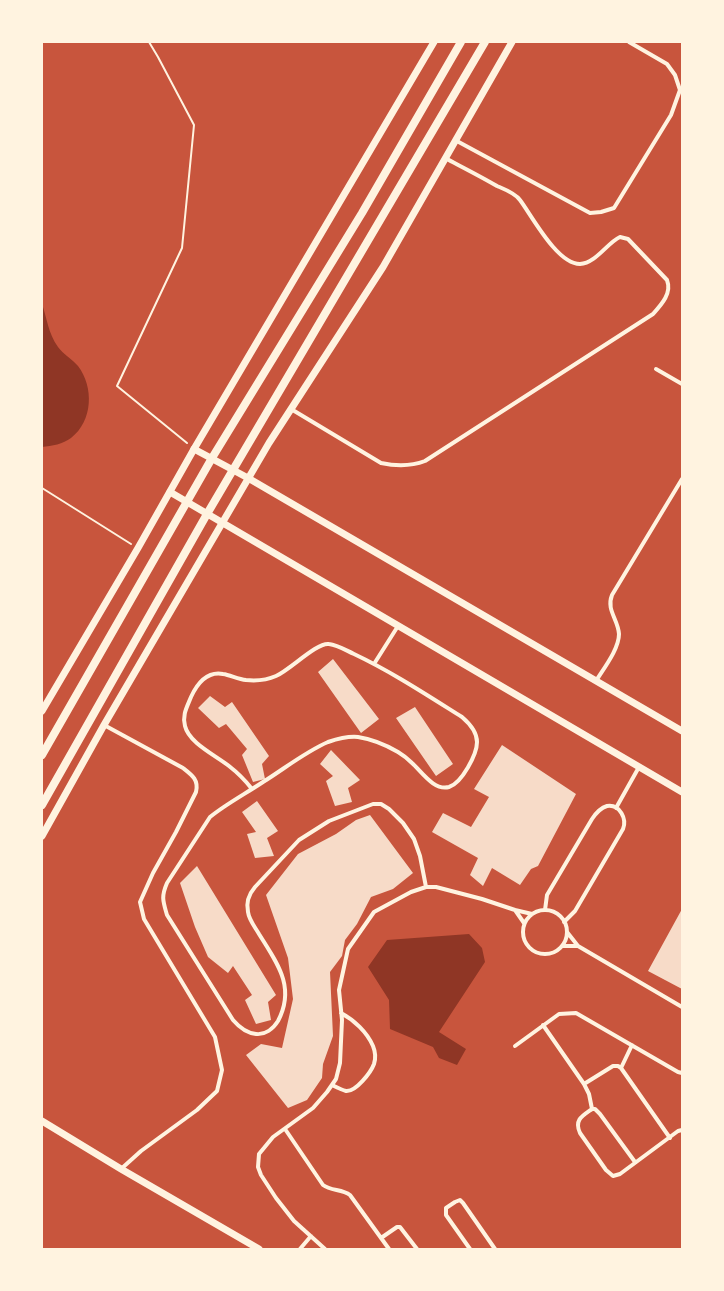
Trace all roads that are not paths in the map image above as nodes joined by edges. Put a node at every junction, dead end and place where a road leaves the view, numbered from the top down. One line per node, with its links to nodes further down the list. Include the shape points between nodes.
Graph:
1 (434, 42): 11 (main road)
2 (461, 42): 12 (main road, via 362,213)
3 (485, 42): 13 (main road)
4 (512, 42): 6 (main road)
5 (629, 42): 6 (street, via 667,64 675,75 680,90 671,115 614,208 590,213)
6 (455, 140): 7 (main road)
7 (445, 158): 10 (main road, via 383,267); 10 (street, via 519,198 551,245 560,254 579,264 601,253 616,239 628,239 667,280 668,292 661,305 648,318 418,464 382,463)
8 (656, 370): 9 (street)
9 (682, 384)
10 (291, 409): 14 (main road)
11 (194, 449): 12 (main road); 16 (main road)
12 (212, 458): 13 (main road); 17 (main road)
13 (233, 470): 14 (main road); 18 (main road)
14 (248, 478): 19 (main road); 22 (main road)
15 (682, 479): 22 (street, via 612,595 610,607 619,632 618,640)
16 (170, 492): 17 (main road); 23 (main road)
17 (187, 502): 18 (main road); 26 (main road)
18 (207, 514): 19 (main road); 30 (main road)
19 (223, 523): 20 (main road); 24 (main road)
20 (398, 626): 21 (street); 27 (main road)
21 (374, 664): 28 (street, via 328,643 276,676 262,680 246,680 222,674 208,675 203,680 184,713 184,724 188,734 244,779); 28 (street, via 470,724 478,740 468,767 459,781 442,787 431,782 398,752 382,744 357,737 342,738 315,749)
22 (596, 681): 25 (main road)
23 (42, 711)
24 (104, 725): 32 (main road); 57 (street, via 183,768 196,780 196,792 140,902 144,919 215,1037 222,1070 217,1091 197,1110)
25 (682, 731)
26 (42, 755)
27 (639, 767): 29 (main road); 31 (street)
28 (252, 790): 33 (street, via 218,810 210,818 163,893 163,902 168,914 240,1028 250,1033 264,1034 278,1021 284,1005 283,977 251,921 248,903 255,887 299,840 329,821 357,809 381,804 403,823 414,839)
29 (682, 792)
30 (42, 805)
31 (616, 808): 35 (street, via 610,806 596,813 547,895); 37 (street, via 625,819 623,829 575,911)
32 (42, 836)
33 (426, 887): 34 (street, via 436,887); 43 (street, via 374,912 348,949 339,990)
34 (515, 910): 36 (street); 38 (street)
35 (545, 910): 36 (street); 37 (street, via 558,914)
36 (532, 914): 38 (street)
37 (564, 922): 39 (street)
38 (524, 923): 40 (street, via 524,938 527,946 533,951 548,954)
39 (567, 932): 40 (street); 41 (street)
40 (562, 946): 41 (street)
41 (578, 946): 42 (street)
42 (682, 1007)
43 (341, 1013): 50 (street, via 340,1063); 50 (street, via 355,1023 373,1046 374,1064 360,1084 350,1090 346,1091)
44 (543, 1025): 45 (street, via 559,1014 576,1013); 46 (street); 49 (street)
45 (632, 1045): 47 (street); 48 (street)
46 (515, 1046)
47 (621, 1068): 49 (street, via 614,1066); 55 (street)
48 (682, 1073)
49 (584, 1084): 51 (street)
50 (332, 1085): 53 (street, via 313,1108)
51 (592, 1109): 56 (street, via 600,1114); 56 (street, via 582,1116 577,1124 580,1133 606,1170 617,1176)
52 (42, 1120): 57 (main road)
53 (285, 1129): 58 (street, via 273,1136 259,1154 258,1167 276,1198); 59 (street, via 323,1185 350,1195)
54 (682, 1130): 55 (street)
55 (670, 1138): 56 (street)
56 (635, 1162)
57 (121, 1169): 60 (main road)
58 (311, 1236): 61 (street); 62 (street)
59 (381, 1238): 63 (street); 64 (street, via 400,1227)
60 (259, 1249)
61 (300, 1249)
62 (325, 1249)
63 (389, 1249)
64 (417, 1249)
65 (470, 1249): 66 (street, via 446,1215 446,1208 458,1200 463,1203)
66 (495, 1249)

